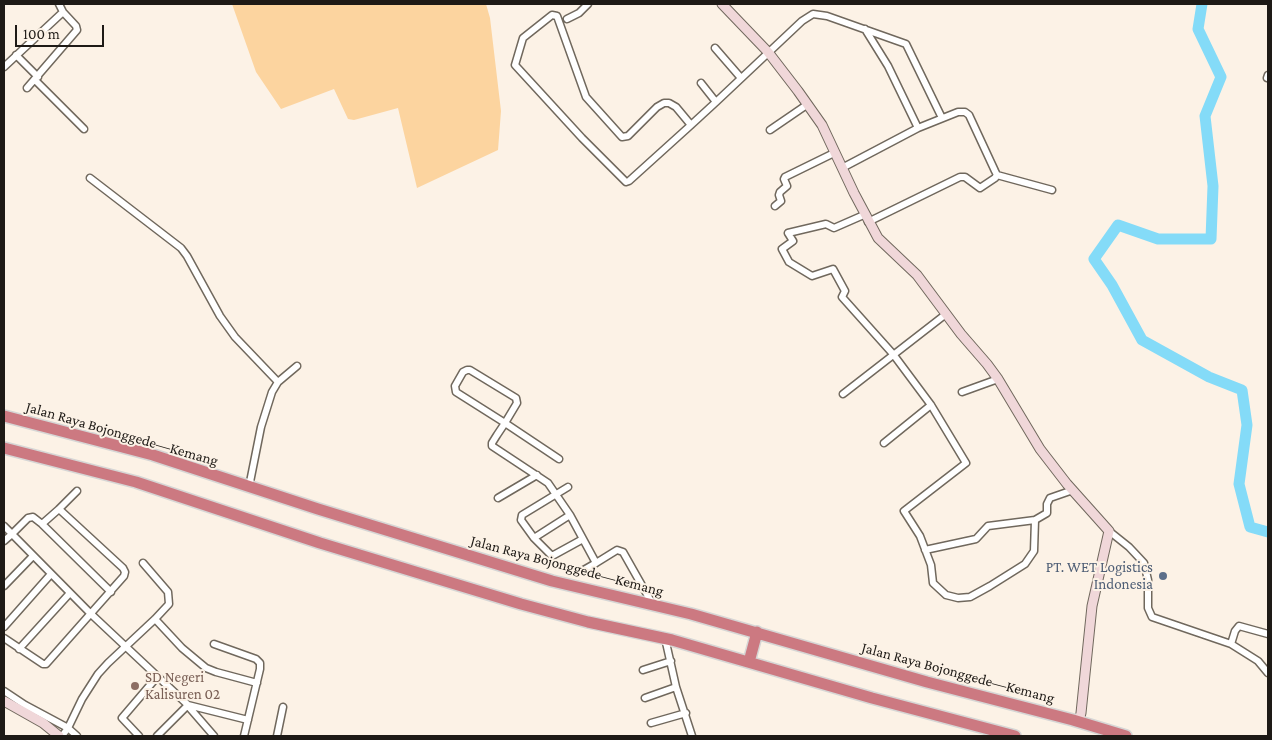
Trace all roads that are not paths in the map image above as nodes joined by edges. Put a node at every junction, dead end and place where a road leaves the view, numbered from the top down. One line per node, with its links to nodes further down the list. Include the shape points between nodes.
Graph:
1 (59, 4): 4 (street)
2 (588, 4): 5 (street)
3 (722, 4): 8 (street)
4 (63, 12): 9 (street); 11 (street, via 77,30)
5 (567, 19)
6 (865, 29): 8 (street, via 813,14); 17 (street, via 906,44); 19 (street, via 888,66)
7 (715, 48): 12 (street)
8 (768, 52): 12 (street); 16 (street)
9 (16, 55): 10 (street); 11 (street)
10 (4, 67)
11 (36, 78): 14 (street); 20 (street)
12 (741, 78): 15 (street)
13 (701, 83): 15 (street)
14 (27, 88)
15 (716, 102): 18 (street)
16 (808, 104): 21 (street); 22 (street)
17 (942, 118): 19 (street); 24 (street, via 962,111 969,115)
18 (691, 125): 18 (street, via 629,181 624,181 515,65 523,38 552,16 557,16 586,97 622,137 630,134 664,103 676,107)
19 (918, 128): 23 (street)
20 (84, 129)
21 (770, 130)
22 (834, 153): 23 (street); 27 (street, via 785,177 787,186 779,195 782,201)
23 (842, 168): 28 (street)
24 (997, 175): 26 (street); 28 (street, via 980,188 960,177)
25 (90, 178): 33 (street, via 181,248 230,330)
26 (1052, 190)
27 (775, 206)
28 (867, 218): 29 (street, via 878,238 917,275); 30 (street, via 834,228 826,224 788,233 793,241 782,249 789,262 812,276 833,269 845,291 842,297)
29 (946, 314): 30 (street); 32 (street)
30 (893, 354): 35 (street); 36 (street)
31 (297, 366): 33 (street)
32 (998, 379): 34 (street); 45 (street, via 1040,448)
33 (278, 382): 43 (street, via 264,413)
34 (962, 392)
35 (843, 394)
36 (931, 405): 39 (street); 59 (street, via 966,463 904,511)
37 (4, 416): 43 (highway, Jalan Raya Bojonggede—Kemang, via 153,455)
38 (505, 423): 38 (street, via 456,392 455,386 465,370 516,398 517,402); 41 (street); 42 (street, via 492,446)
39 (884, 443)
40 (4, 448): 75 (highway, via 136,482 320,543 496,596)
41 (559, 459)
42 (537, 475): 47 (street); 48 (street)
43 (249, 487): 68 (highway, Jalan Raya Bojonggede—Kemang, via 552,581)
44 (568, 487): 47 (street)
45 (1072, 490): 51 (street, via 1050,498 1047,513); 54 (street)
46 (77, 491): 49 (street)
47 (557, 494): 50 (street); 56 (street, via 521,517)
48 (498, 498)
49 (59, 509): 52 (street); 66 (street, via 123,568 124,578)
50 (570, 516): 56 (street); 57 (street)
51 (1034, 520): 59 (street, via 988,526 976,539); 59 (street, via 1034,551 1025,564 970,597 946,594 933,583)
52 (42, 524): 55 (street, via 30,516); 66 (street)
53 (4, 526): 55 (street)
54 (1110, 530): 77 (street, via 1144,563 1150,615); 94 (street, via 1092,606)
55 (12, 534): 58 (street); 60 (street)
56 (534, 538): 57 (street, via 552,556)
57 (583, 539): 62 (street)
58 (4, 541)
59 (925, 550)
60 (33, 556): 64 (street); 65 (street)
61 (143, 563): 70 (street, via 168,592 168,606)
62 (596, 563): 63 (street); 68 (street, via 618,550 622,551)
63 (582, 571)
64 (51, 574): 67 (street); 71 (street)
65 (4, 586)
66 (111, 592): 69 (street)
67 (70, 593): 69 (street); 79 (street)
68 (653, 605): 72 (highway, Jalan Raya Bojonggede—Kemang)
69 (91, 614): 78 (street); 79 (street, via 46,664)
70 (155, 619): 78 (street); 85 (street, via 206,668)
71 (4, 627)
72 (757, 632): 81 (highway); 94 (highway, Jalan Raya Bojonggede—Kemang, via 927,682)
73 (1268, 634): 77 (street, via 1238,626)
74 (4, 638): 79 (street)
75 (665, 638): 80 (street); 81 (highway)
76 (214, 644): 85 (street, via 259,660)
77 (1231, 644): 83 (street, via 1258,661)
78 (125, 647): 84 (street); 96 (street, via 93,681)
79 (19, 649)
80 (670, 661): 82 (street); 86 (street)
81 (748, 662): 105 (highway)
82 (643, 670)
83 (1268, 673)
84 (157, 678): 90 (street); 99 (street, via 122,718)
85 (257, 683): 93 (street)
86 (676, 687): 88 (street); 92 (street)
87 (4, 691): 96 (street)
88 (644, 698)
89 (4, 702): 97 (street)
90 (188, 705): 93 (street); 100 (street); 101 (street)
91 (284, 707): 103 (street)
92 (686, 713): 95 (street); 104 (street)
93 (248, 720): 102 (street)
94 (1079, 721): 106 (highway, Jalan Raya Bojonggede—Kemang)
95 (650, 723)
96 (68, 728): 97 (street); 98 (street)
97 (61, 736)
98 (77, 736)
99 (139, 736)
100 (157, 736)
101 (214, 736)
102 (244, 736)
103 (277, 736)
104 (692, 736)
105 (1015, 736)
106 (1126, 736)

